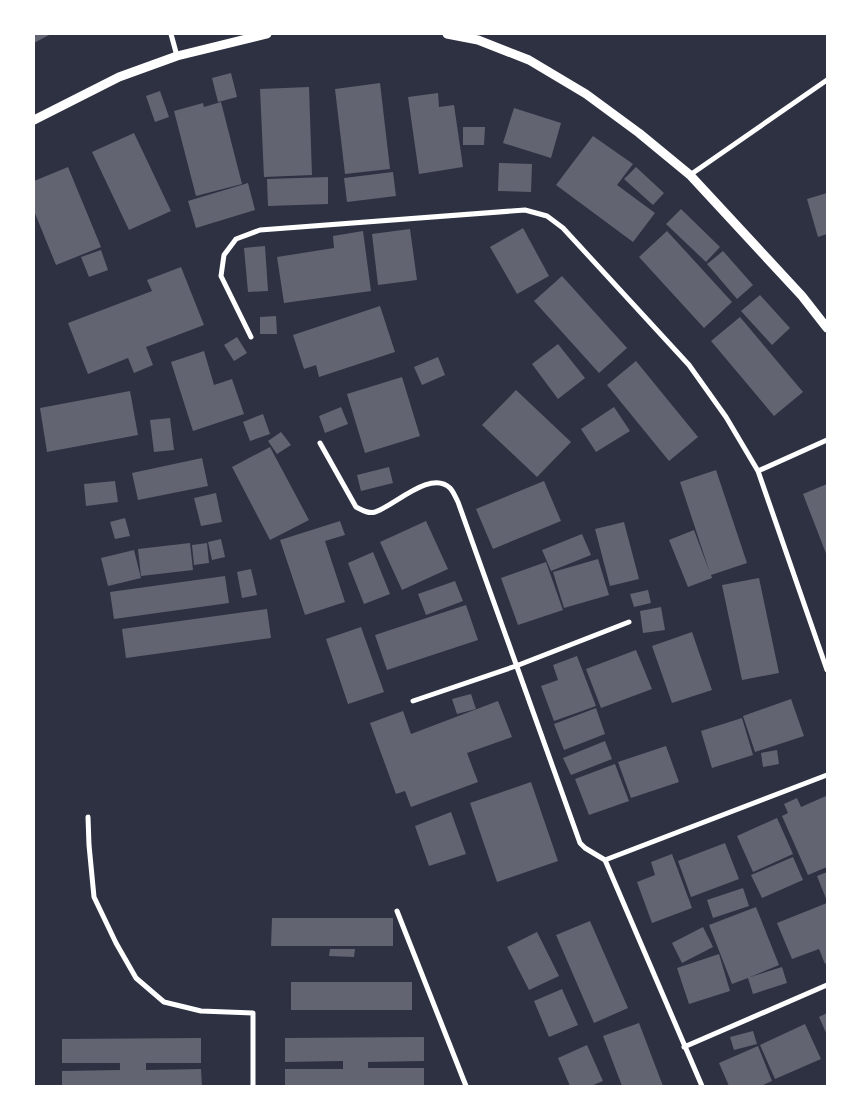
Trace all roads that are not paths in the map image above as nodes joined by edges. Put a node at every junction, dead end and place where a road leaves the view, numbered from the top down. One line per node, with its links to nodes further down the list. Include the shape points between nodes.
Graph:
1 (171, 34): 4 (street)
2 (267, 34): 4 (street)
3 (447, 34): 7 (street, via 478,40 529,60 586,94)
4 (177, 56): 6 (street, via 119,77)
5 (827, 80): 7 (street)
6 (34, 120)
7 (690, 175): 8 (street, via 802,296)
8 (827, 328)
9 (251, 337): 12 (street, via 221,276 224,255 236,238 260,230 524,210 548,216 563,228 689,365 726,417)
10 (827, 440): 12 (street)
11 (320, 443): 14 (street, via 356,507 363,511 374,512 426,484 439,482 450,488 458,502)
12 (758, 471): 15 (street)
13 (629, 622): 14 (street)
14 (516, 666): 16 (street); 19 (street, via 580,843)
15 (827, 670)
16 (413, 701)
17 (827, 775): 19 (street)
18 (88, 817): 23 (street, via 94,896 136,978 164,1002 200,1011 253,1013)
19 (605, 860): 22 (street)
20 (397, 911): 24 (street)
21 (827, 985): 22 (street)
22 (684, 1047): 25 (street)
23 (253, 1086)
24 (466, 1086)
25 (702, 1086)

